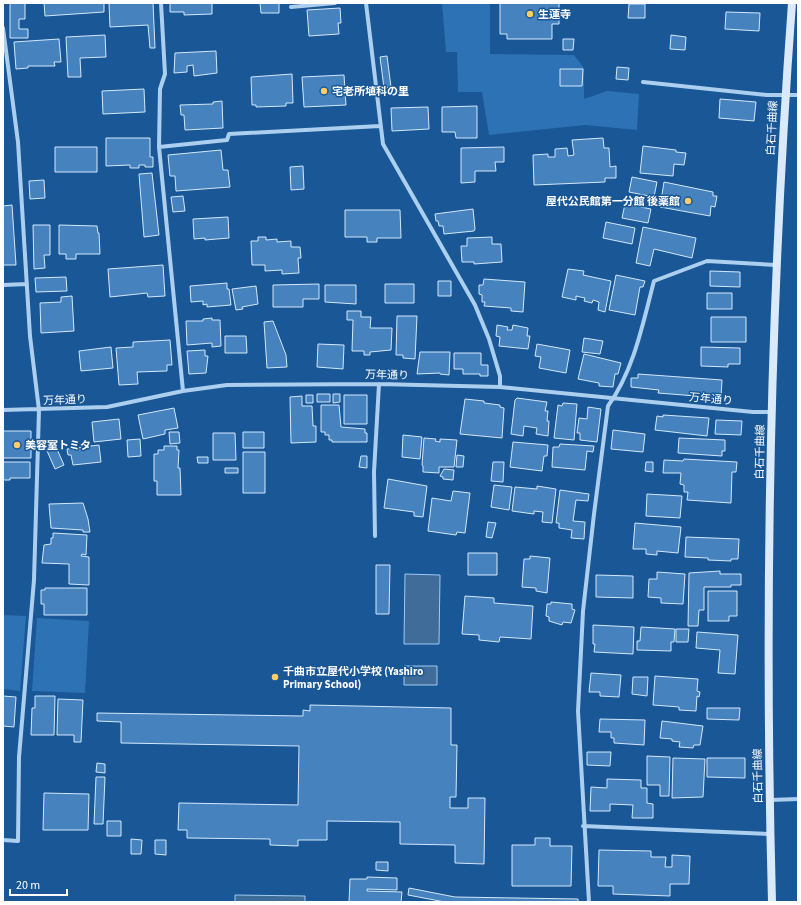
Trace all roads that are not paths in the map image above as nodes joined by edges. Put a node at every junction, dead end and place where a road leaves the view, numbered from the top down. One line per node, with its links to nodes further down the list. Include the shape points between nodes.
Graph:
1 (161, 3): 11 (street, via 165,74 160,88)
2 (335, 3): 5 (street)
3 (366, 3): 10 (street)
4 (792, 3): 9 (main road, 白石千曲線)
5 (291, 7)
6 (3, 28): 14 (street, via 18,142)
7 (644, 82): 9 (street)
8 (798, 95): 9 (street)
9 (785, 96): 12 (main road, 白石千曲線)
10 (380, 126): 11 (street, via 229,134 227,140); 16 (street, via 383,144 475,305 496,361)
11 (159, 147): 17 (street)
12 (776, 265): 18 (street, via 707,261 654,281 638,342); 21 (main road, 白石千曲線)
13 (3, 284): 14 (street)
14 (27, 284): 20 (street, via 30,336)
15 (378, 384): 16 (street, 万年通り); 17 (street, 万年通り, via 227,385); 22 (street, via 374,472)
16 (500, 387): 18 (street, 万年通り)
17 (183, 390): 20 (street, 万年通り, via 108,407)
18 (614, 399): 21 (street, 万年通り); 25 (street, via 608,406 583,611 578,711)
19 (3, 410): 20 (street, 万年通り)
20 (40, 410): 27 (street, via 34,580 20,757 18,841)
21 (772, 412): 24 (main road, 白石千曲線, via 768,566)
22 (376, 536)
23 (798, 799): 24 (street)
24 (770, 800): 26 (main road, 白石千曲線)
25 (583, 826): 26 (street); 28 (street)
26 (770, 834): 29 (main road, 白石千曲線)
27 (3, 840)
28 (589, 902)
29 (772, 902)

